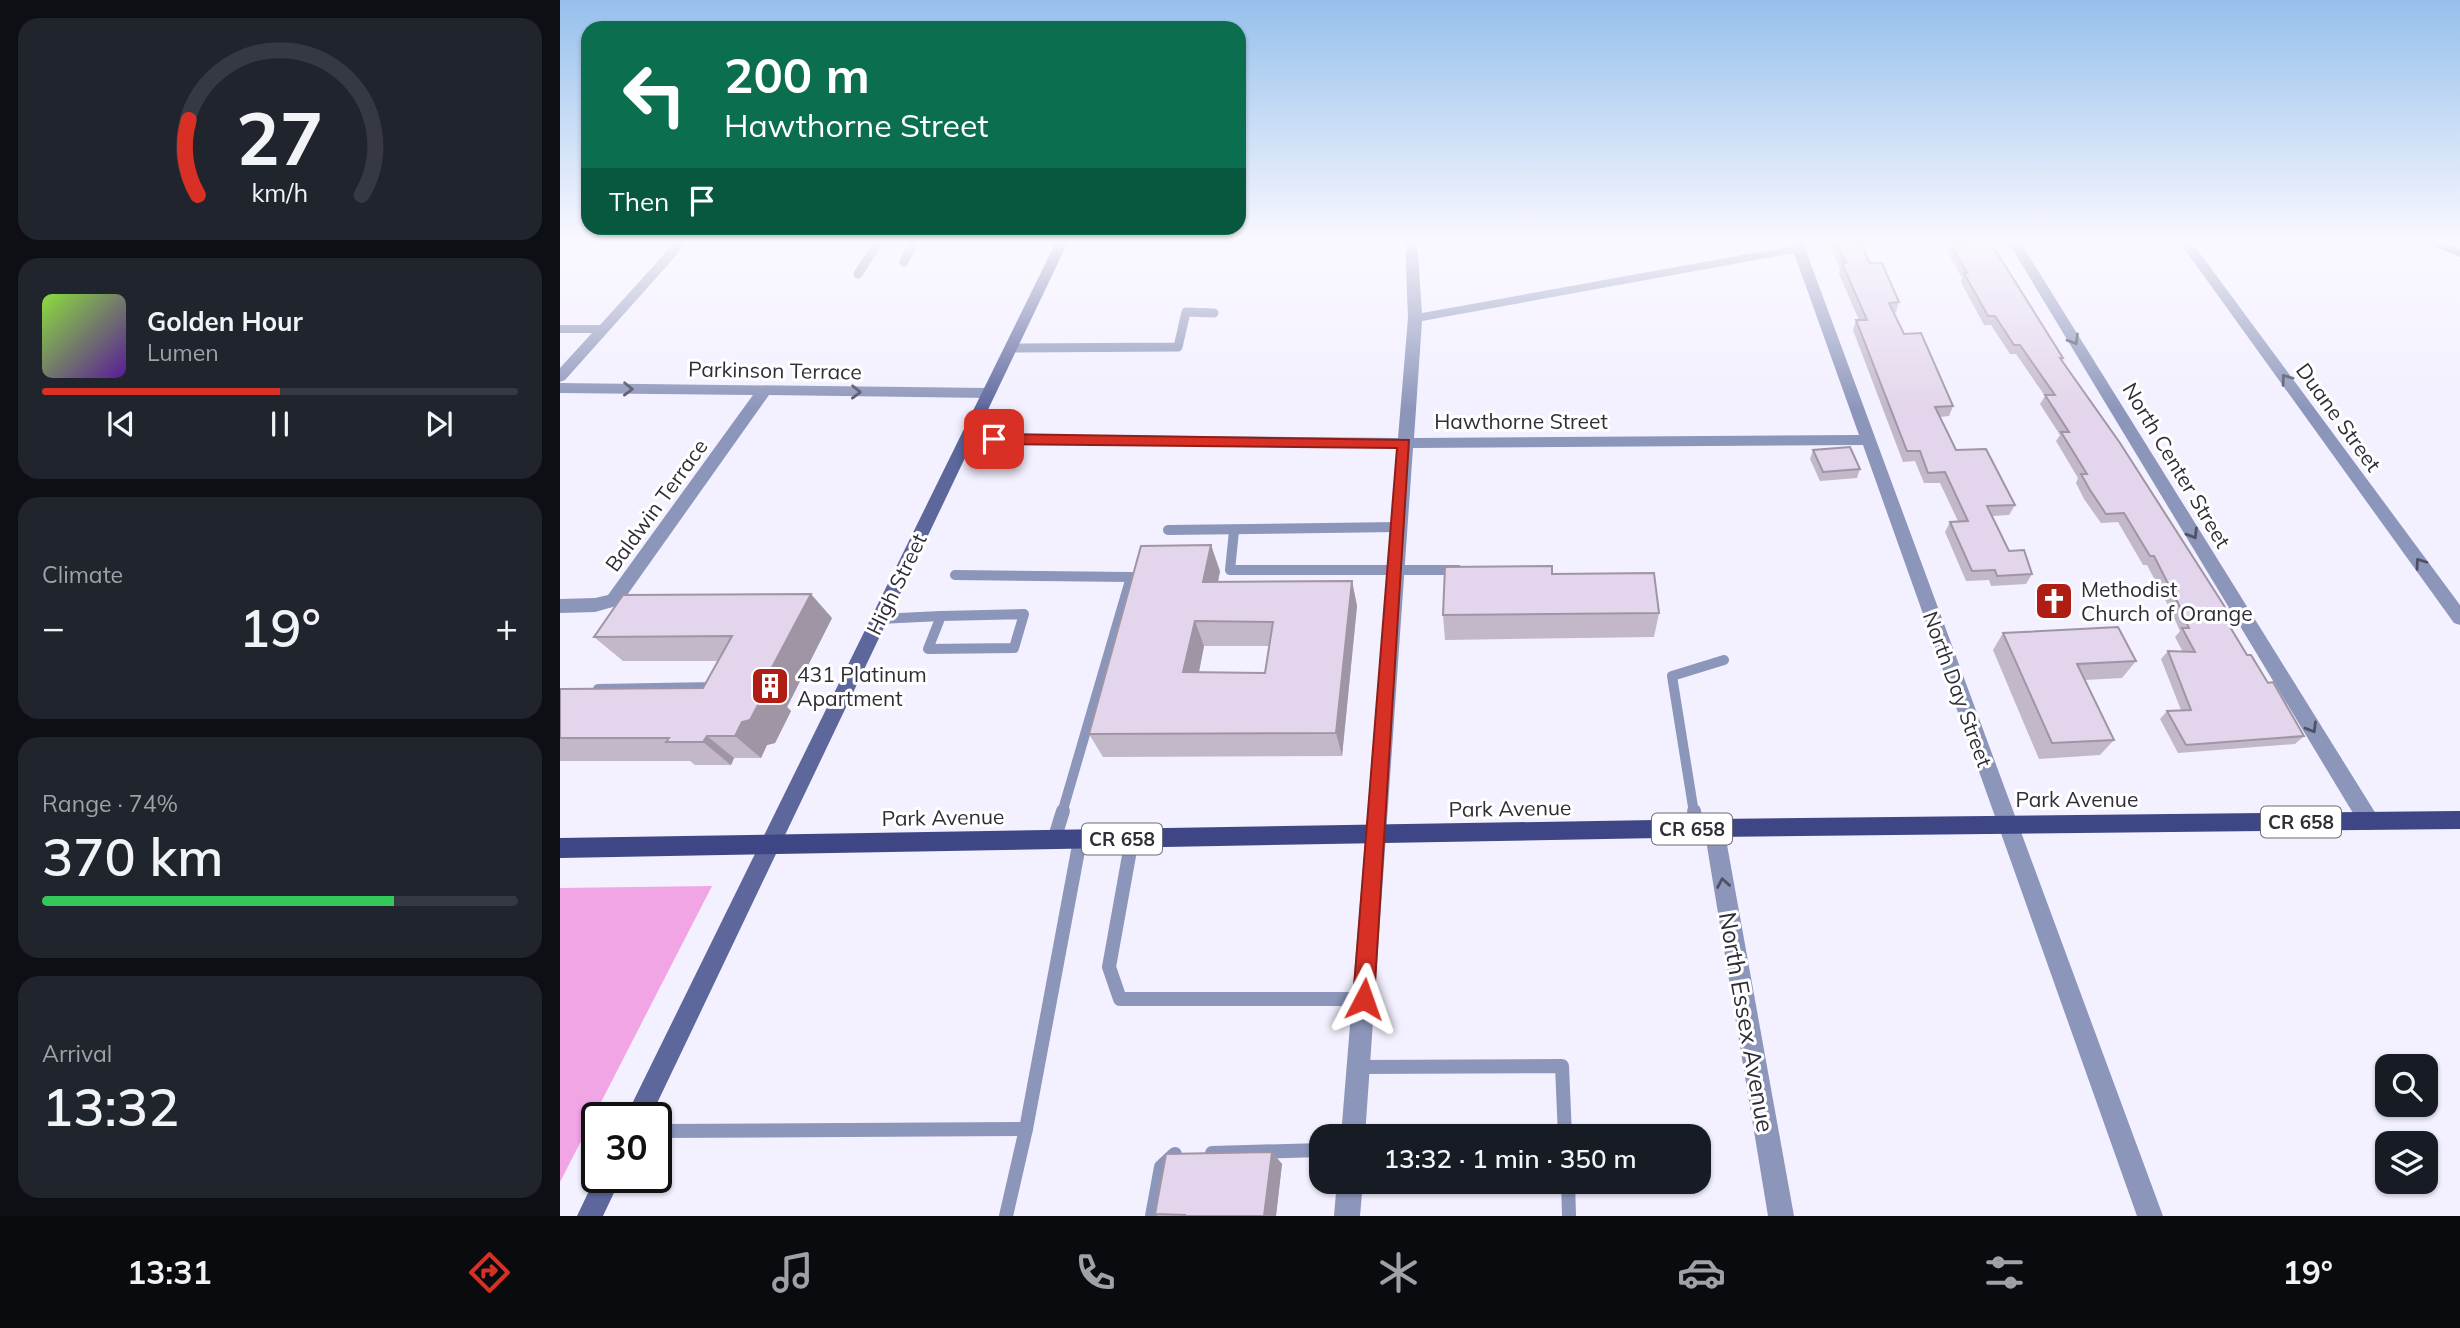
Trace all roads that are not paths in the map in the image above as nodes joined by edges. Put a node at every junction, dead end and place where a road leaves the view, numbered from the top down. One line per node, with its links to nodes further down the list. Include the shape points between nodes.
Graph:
1 (633, 297): 11 (street)
2 (1036, 297): 12 (main road, High Street)
3 (1414, 297): 9 (street)
4 (1525, 297): 9 (street)
5 (1816, 297): 18 (street, North Day Street)
6 (2048, 297): 34 (street, North Center Street, one-way to 34)
7 (2225, 297): 28 (street, Duane Street, one-way to 7)
8 (1214, 313): 12 (lane, via 1186,313 1178,347)
9 (1415, 318): 19 (street)
10 (560, 328): 11 (street)
11 (604, 329): 13 (street)
12 (1011, 348): 16 (main road, High Street)
13 (560, 377)
14 (560, 388): 15 (street, Parkinson Terrace, one-way to 15)
15 (764, 391): 16 (street, Parkinson Terrace, one-way to 16); 26 (street, Baldwin Terrace, via 614,600)
16 (989, 393): 17 (main road, High Street)
17 (967, 439): 19 (street, Hawthorne Street); 29 (main road, High Street)
18 (1867, 440): 19 (street, Hawthorne Street); 35 (street, North Day Street)
19 (1404, 443): 20 (street)
20 (1398, 527): 22 (lane); 23 (street)
21 (1168, 530): 22 (lane)
22 (1234, 531): 23 (lane, via 1230,570)
23 (1395, 570): 24 (lane); 37 (street)
24 (1473, 570)
25 (955, 575): 40 (lane, via 1131,577)
26 (560, 606)
27 (942, 616): 27 (lane, via 928,649 1014,648 1024,614); 29 (lane)
28 (2460, 618)
29 (879, 619): 41 (main road, High Street)
30 (1724, 660): 36 (lane, via 1672,676)
31 (725, 687): 32 (lane, via 592,689)
32 (581, 694)
33 (2460, 820): 34 (main road, Park Avenue / CR 658)
34 (2369, 821): 35 (main road, Park Avenue / CR 658)
35 (2007, 824): 36 (main road, Park Avenue / CR 658); 60 (street, North Day Street)
36 (1705, 829): 37 (main road, Park Avenue / CR 658); 59 (street, North Essex Avenue, one-way to 36)
37 (1377, 835): 39 (main road, Park Avenue / CR 658); 43 (street)
38 (1080, 839): 39 (main road, Park Avenue / CR 658); 40 (main road, Park Avenue / CR 658); 48 (lane)
39 (1132, 839): 43 (lane, via 1109,967 1120,999)
40 (1054, 840): 41 (main road, Park Avenue / CR 658)
41 (770, 844): 42 (main road, Park Avenue / CR 658); 45 (main road, High Street)
42 (560, 848)
43 (1364, 999): 44 (street)
44 (1359, 1067): 46 (street); 47 (lane, via 1562,1066)
45 (645, 1102)
46 (1354, 1124)
47 (1564, 1124)
48 (1026, 1129): 49 (lane); 55 (lane)
49 (672, 1131)
50 (1309, 1150): 56 (lane, via 1175,1154 1161,1167)
51 (601, 1193): 54 (main road)
52 (1349, 1194): 57 (street)
53 (1568, 1194): 58 (lane)
54 (590, 1216)
55 (1006, 1216)
56 (1152, 1216)
57 (1347, 1216)
58 (1569, 1216)
59 (1781, 1216)
60 (2150, 1216)

